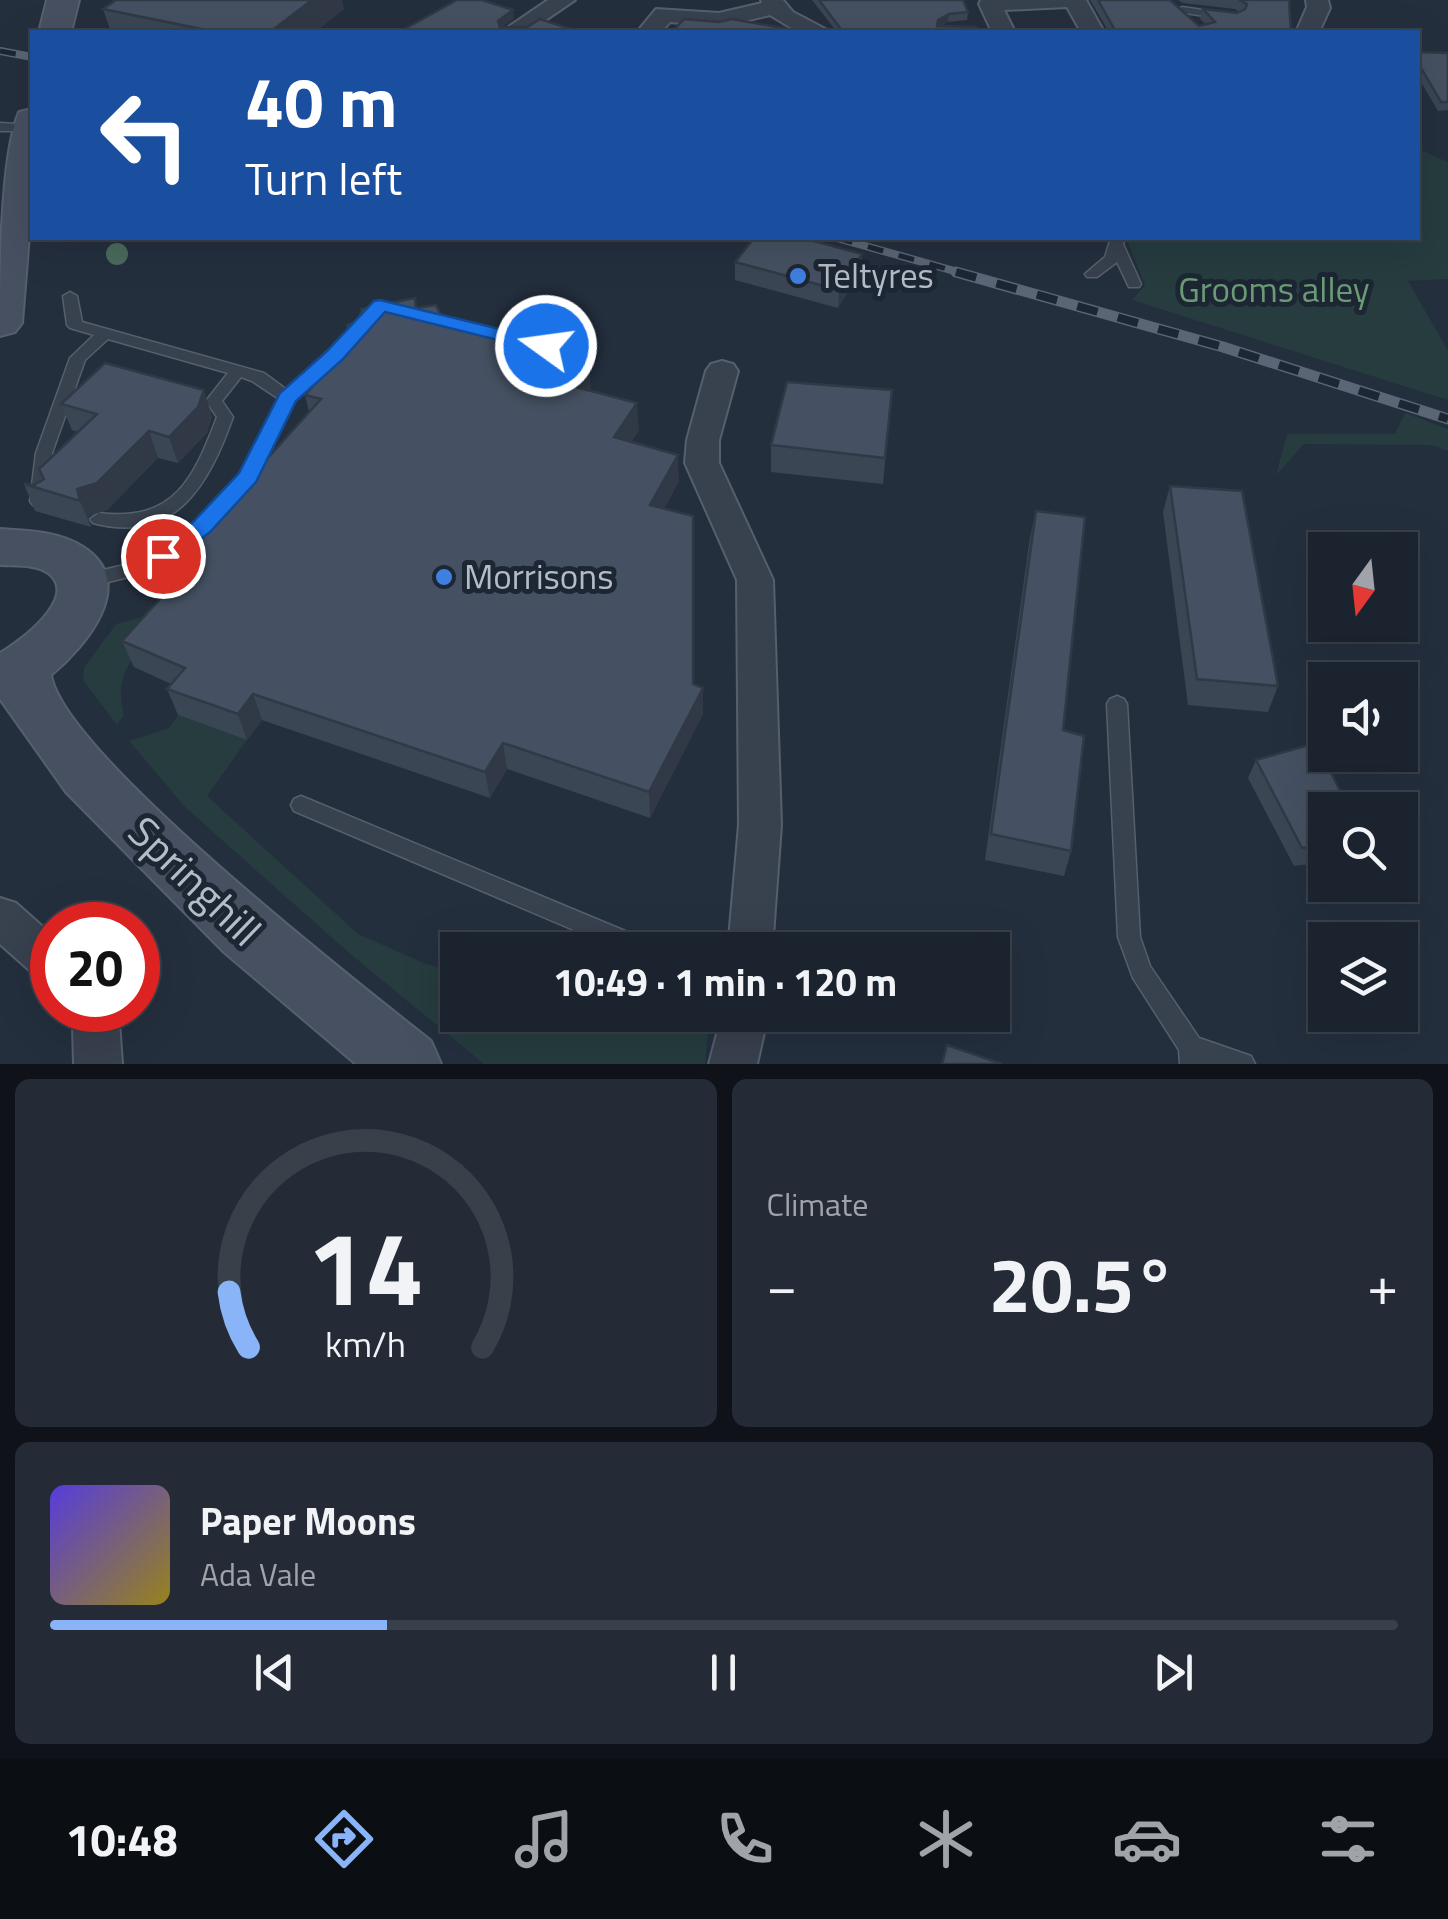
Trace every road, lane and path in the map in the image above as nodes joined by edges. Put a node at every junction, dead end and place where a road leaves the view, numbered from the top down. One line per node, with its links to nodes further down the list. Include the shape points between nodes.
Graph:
1 (1075, 0): 11 (street, via 990,4); 12 (street)
2 (1166, 0): 6 (lane)
3 (1317, 0): 14 (street)
4 (562, 2): 8 (street)
5 (773, 4): 9 (street, via 719,20 664,14); 10 (street)
6 (1182, 10): 7 (lane); 13 (lane)
7 (1235, 16)
8 (516, 30)
9 (651, 30)
10 (813, 30)
11 (996, 30)
12 (1091, 30)
13 (1201, 30)
14 (1308, 30)
15 (21, 125): 18 (street)
16 (1118, 242): 17 (lane, via 1112,259); 19 (lane)
17 (1092, 274)
18 (2, 279): 22 (street)
19 (1134, 284)
20 (70, 296): 24 (lane, via 75,325)
21 (380, 306): 28 (lane)
22 (0, 324)
23 (472, 328): 25 (lane)
24 (106, 333): 26 (lane); 29 (lane, via 78,358 44,453 36,500)
25 (546, 346)
26 (238, 371): 28 (lane); 30 (lane, via 214,400 225,417 200,479 154,520)
27 (722, 371): 38 (street, via 702,463 755,580 760,825)
28 (288, 398): 32 (lane, via 248,477 202,526 151,565)
29 (44, 502)
30 (98, 519)
31 (0, 547): 32 (street, via 52,552)
32 (82, 582): 33 (street, via 72,627 52,650)
33 (12, 673): 44 (street, Springhill, via 86,775 246,932)
34 (1117, 704): 42 (lane, via 1129,938)
35 (301, 805): 37 (lane)
36 (0, 916): 39 (street)
37 (603, 932)
38 (751, 932)
39 (30, 943)
40 (97, 1032): 43 (street)
41 (741, 1032): 45 (street)
42 (1191, 1055): 46 (lane)
43 (98, 1064)
44 (407, 1064)
45 (734, 1064)
46 (1243, 1064)

